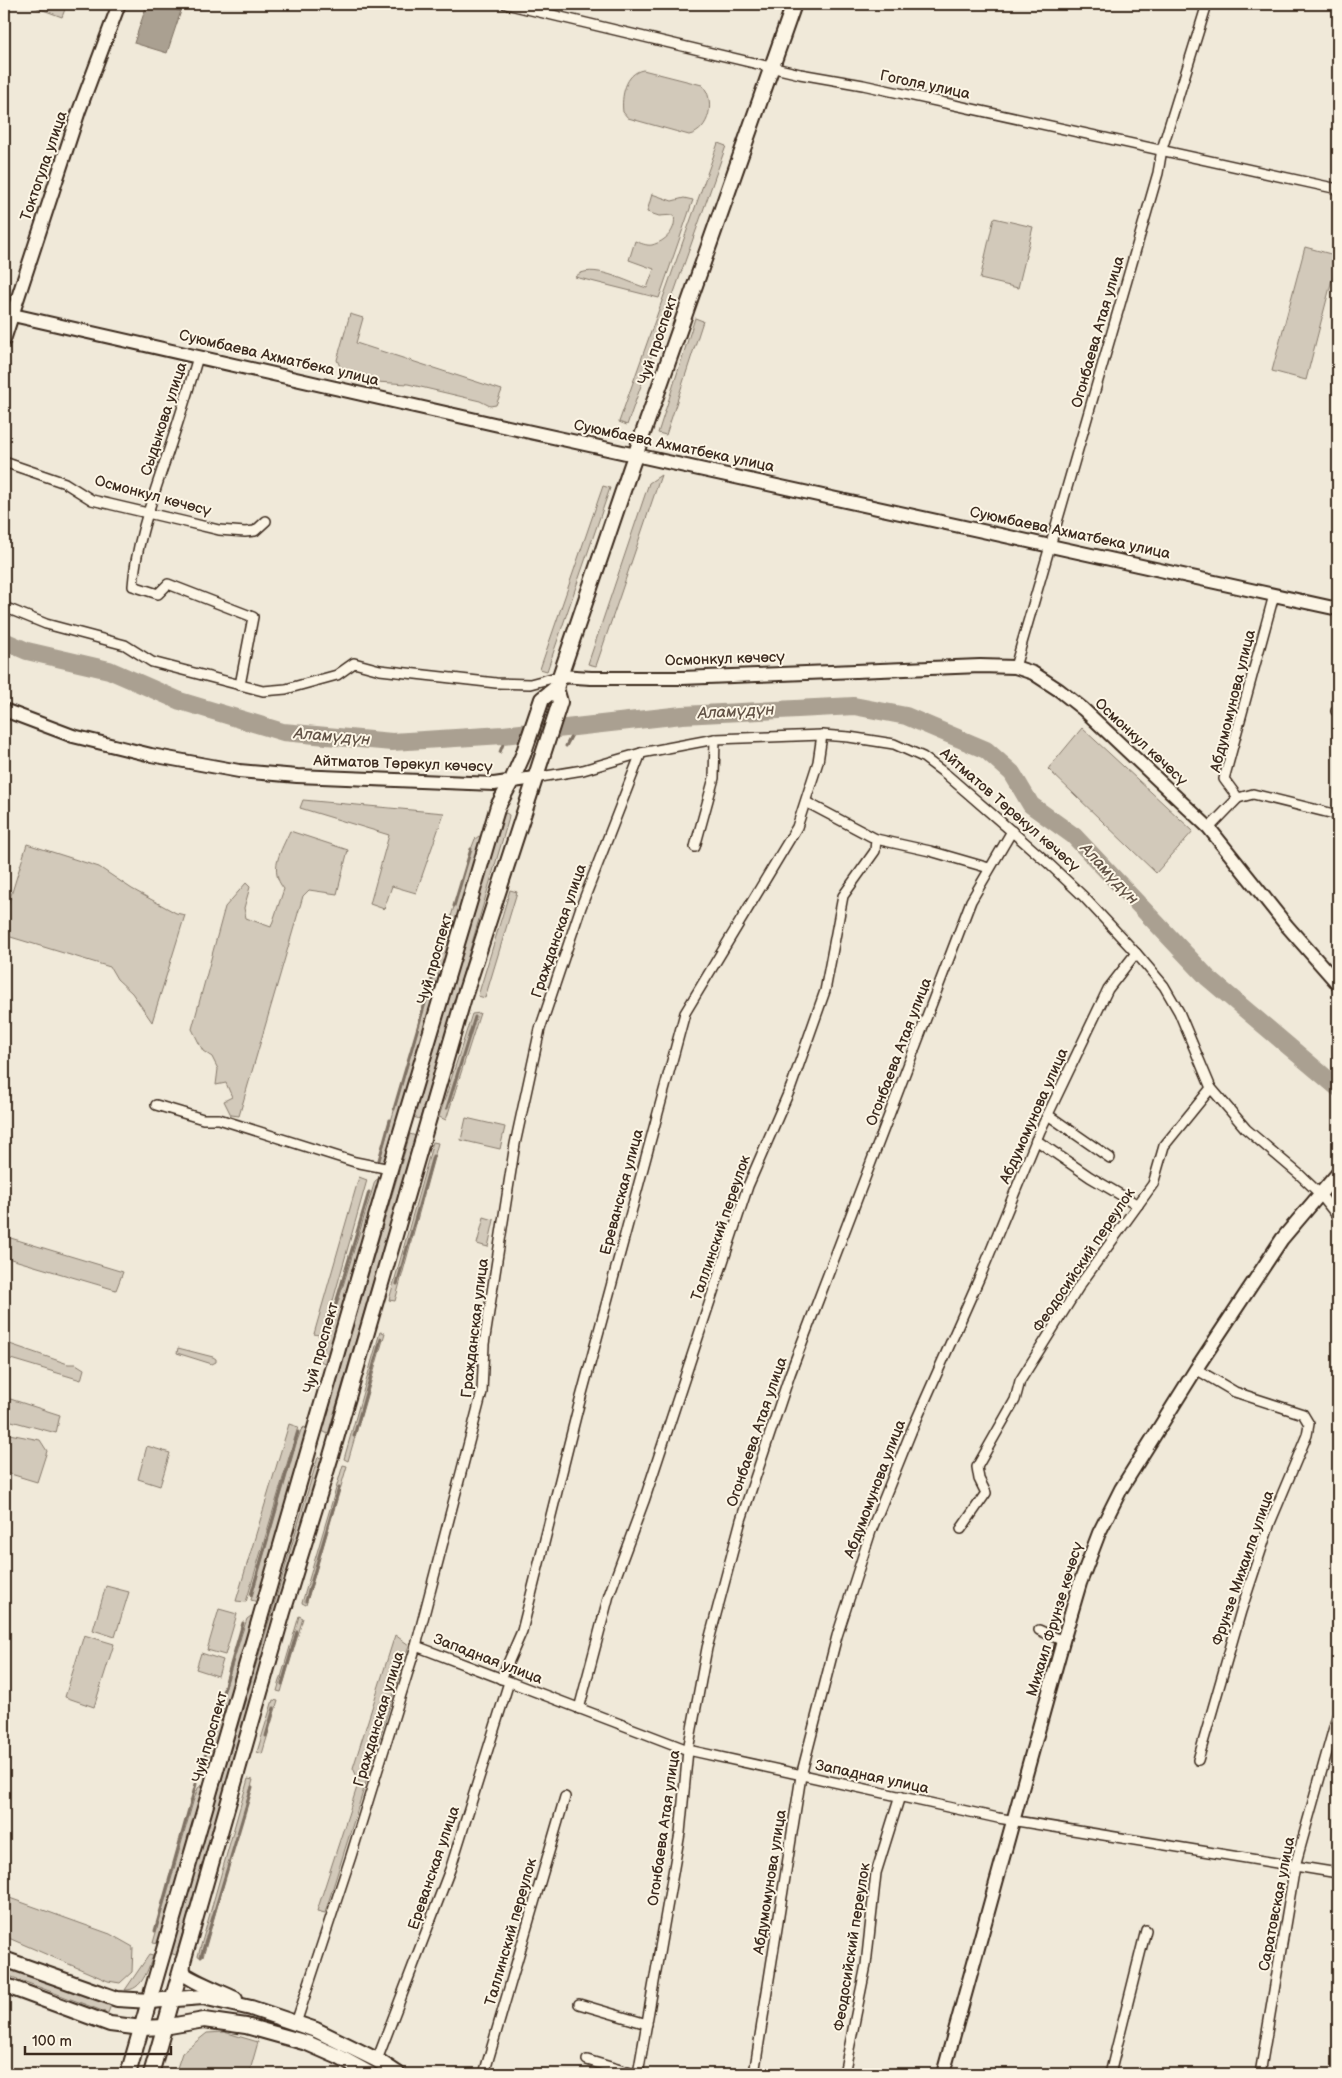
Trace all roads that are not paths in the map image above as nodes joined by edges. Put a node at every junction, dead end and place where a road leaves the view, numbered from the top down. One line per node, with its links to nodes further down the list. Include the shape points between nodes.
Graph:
1 (119, 4): 8 (street, Токтогула улица)
2 (506, 4): 5 (street, Гоголя улица)
3 (794, 4): 5 (main road, Чуй проспект)
4 (1207, 4): 6 (street, Огонбаева Атая улица)
5 (771, 67): 6 (street, Гоголя улица); 11 (main road, Чуй проспект)
6 (1162, 149): 7 (street, Гоголя улица); 15 (street, Огонбаева Атая улица, via 1158,173)
7 (1338, 189)
8 (8, 314): 9 (street, Токтогула улица); 10 (street, Суюмбаева Ахматбека улица)
9 (4, 340)
10 (198, 357): 11 (street, Суюмбаева Ахматбека улица); 13 (street, Сыдыкова улица)
11 (635, 454): 15 (street, Суюмбаева Ахматбека улица); 20 (main road, Чуй проспект)
12 (4, 462): 13 (street, Осмонкул көчөсү, via 65,483 92,500)
13 (148, 513): 14 (street, Осмонкул көчөсү, via 219,530 245,532 254,531); 21 (street, Сыдыкова улица, via 135,558 133,586 158,594 168,584 253,617)
14 (266, 521)
15 (1052, 546): 16 (street, Суюмбаева Ахматбека улица); 19 (street, Огонбаева Атая улица)
16 (1274, 595): 18 (street, Суюмбаева Ахматбека улица); 28 (street, Абдумомунова улица, via 1224,779)
17 (4, 607): 21 (street, Осмонкул көчөсү, via 46,624 125,645 152,662)
18 (1338, 609)
19 (1015, 667): 20 (street, Осмонкул көчөсү, via 591,678); 31 (street, Осмонкул көчөсү, via 1033,673 1071,700)
20 (558, 682): 21 (street, Осмонкул көчөсү, via 496,683 380,670 354,663 337,675 286,689 263,690); 26 (main road, via 560,702); 27 (main road, Чуй проспект, via 542,699)
21 (240, 685)
22 (4, 710): 27 (street, Айтматов Төрөкул көчөсү, via 73,736 239,771 494,784)
23 (822, 736): 24 (street, Айтматов Төрөкул көчөсү); 29 (street, Ереванская улица); 32 (street, Айтматов Төрөкул көчөсү, via 871,739 911,750 947,775)
24 (715, 740): 25 (street, Айтматов Төрөкул көчөсү); 34 (street, via 714,778)
25 (641, 752): 26 (street, Айтматов Төрөкул көчөсү, via 583,770); 54 (street, Гражданская улица, via 581,907 540,1029 513,1158 484,1344 482,1392)
26 (534, 778): 27 (street, Айтматов Төрөкул көчөсү); 50 (main road, via 461,1006)
27 (512, 780): 43 (main road, Чуй проспект, via 498,806)
28 (1238, 798): 30 (street, via 1253,794); 31 (street)
29 (806, 802): 33 (street); 55 (street, Ереванская улица, via 798,827 685,1013 579,1403 522,1631)
30 (1338, 816)
31 (1209, 828): 37 (street, Осмонкул көчөсү)
32 (1012, 831): 35 (street, Огонбаева Атая улица); 36 (street, Айтматов Төрөкул көчөсү, via 1083,896)
33 (876, 839): 35 (street); 56 (street, Таллинский переулок, via 875,851 843,896 825,991 791,1086 748,1186 644,1501 609,1595)
34 (695, 847)
35 (989, 868): 58 (street, Огонбаева Атая улица, via 971,901 787,1383 741,1520 707,1648)
36 (1136, 953): 38 (street, Айтматов Төрөкул көчөсү, via 1164,986 1179,1012); 40 (street, Абдумомунова улица, via 1108,989)
37 (1338, 984)
38 (1211, 1088): 45 (street, Айтматов Төрөкул көчөсү, via 1246,1129); 46 (street, Феодосийский переулок, via 1164,1146 1153,1184)
39 (156, 1105): 43 (street, via 203,1119 219,1119 355,1162)
40 (1048, 1115): 41 (street, Абдумомунова улица); 42 (street)
41 (1036, 1140): 46 (street); 60 (street, Абдумомунова улица, via 871,1531 837,1636)
42 (1110, 1158)
43 (390, 1169): 49 (main road, Чуй проспект)
44 (1338, 1173): 45 (street, Михаил Фрунзе көчөсү)
45 (1320, 1194): 47 (street, Айтматов Төрөкул көчөсү); 48 (street, Михаил Фрунзе көчөсү, via 1282,1239)
46 (1138, 1205): 51 (street, Феодосийский переулок, via 1080,1285 1020,1381 1016,1400 977,1468 986,1493)
47 (1338, 1217)
48 (1196, 1369): 53 (street, Михаил Фрунзе көчөсү, via 1121,1490 1104,1524 1080,1583); 59 (street, Фрунзе Михаила улица, via 1235,1392 1303,1414 1309,1424 1270,1523 1241,1610)
49 (311, 1442): 50 (main road); 71 (main road, Чуй проспект)
50 (333, 1448): 68 (main road)
51 (961, 1529)
52 (1039, 1630): 53 (street)
53 (1063, 1641): 63 (street, Михаил Фрунзе көчөсү)
54 (416, 1646): 55 (street, Западная улица); 74 (street, Гражданская улица)
55 (505, 1680): 56 (street, Западная улица); 78 (street, Ереванская улица, via 451,1866)
56 (579, 1708): 58 (street, Западная улица)
57 (1338, 1713): 64 (street, Саратовская улица)
58 (688, 1750): 60 (street, Западная улица); 75 (street, Огонбаева Атая улица, via 680,1833)
59 (1198, 1760)
60 (801, 1776): 61 (street, Западная улица); 87 (street, Абдумомунова улица)
61 (900, 1796): 63 (street, Западная улица); 88 (street, Феодосийский переулок, via 876,1873 866,1965)
62 (565, 1797): 84 (street, Таллинский переулок)
63 (1014, 1820): 64 (street, Западная улица); 89 (street, Михаил Фрунзе көчөсү)
64 (1296, 1866): 65 (street, Западная улица); 91 (street, Саратовская улица)
65 (1338, 1873)
66 (1146, 1930): 90 (street)
67 (4, 1959): 71 (main road, via 117,1999)
68 (183, 1960): 70 (main road); 73 (main road, via 183,1970 188,1977)
69 (4, 1985): 77 (main road, via 110,2024)
70 (172, 1999): 71 (main road); 73 (main road, via 203,1997); 76 (main road)
71 (150, 2002): 77 (main road, Чуй проспект)
72 (579, 2004): 75 (street)
73 (251, 2008): 74 (main road)
74 (296, 2023): 78 (main road)
75 (647, 2024): 86 (street, Огонбаева Атая улица)
76 (164, 2027): 77 (main road); 81 (main road); 82 (main road, via 204,2020 246,2026 307,2043)
77 (142, 2028): 80 (main road, Чуй проспект)
78 (377, 2060): 83 (main road)
79 (587, 2060): 85 (street)
80 (128, 2074)
81 (151, 2074)
82 (370, 2074)
83 (398, 2074)
84 (484, 2074)
85 (634, 2074)
86 (638, 2074)
87 (754, 2074)
88 (844, 2074)
89 (943, 2074)
90 (1110, 2074)
91 (1260, 2074)

